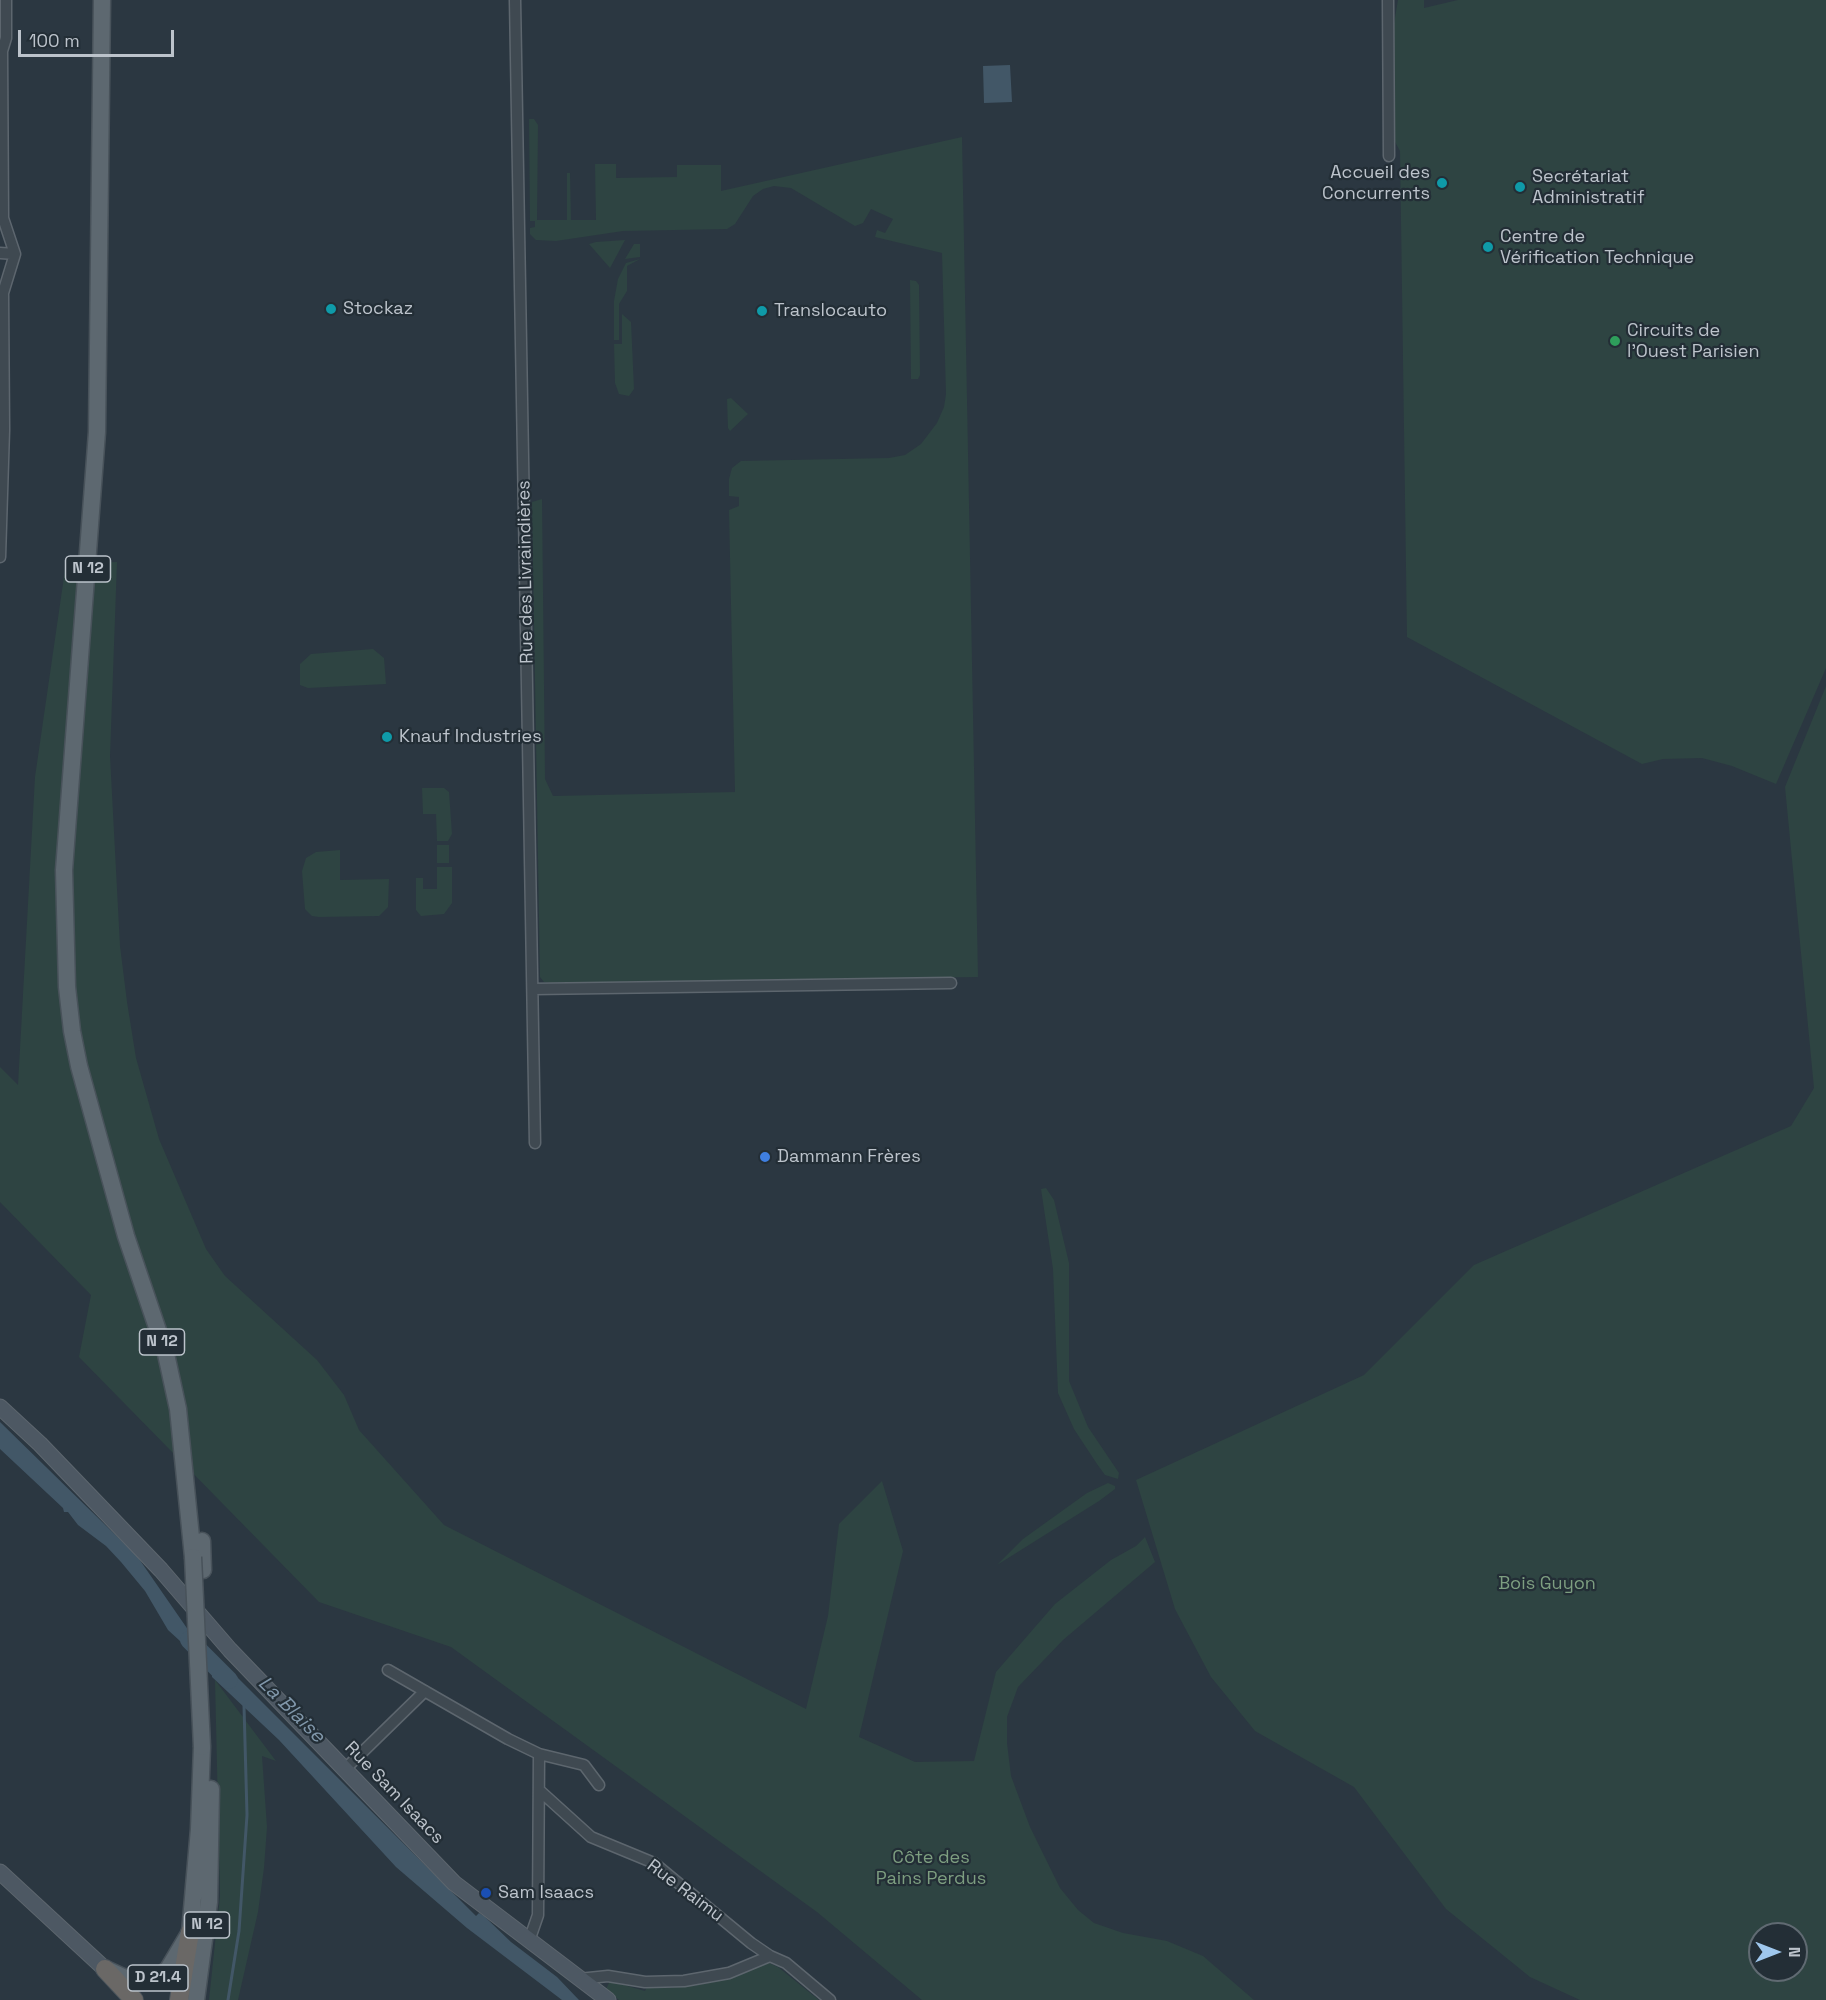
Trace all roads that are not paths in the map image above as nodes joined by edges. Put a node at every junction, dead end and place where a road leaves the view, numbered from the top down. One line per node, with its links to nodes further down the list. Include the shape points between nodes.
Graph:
1 (6, 0): 5 (street, via 6,38)
2 (102, 0): 18 (main road, N 12, bridge, via 96,478 63,905 72,1031 126,1236 166,1354 176,1398 198,1563)
3 (515, 0): 13 (street, Rue des Livraindières)
4 (1388, 0): 7 (street)
5 (1, 47): 6 (street)
6 (1, 106): 9 (street, via 3,218)
7 (1389, 156)
8 (0, 254): 9 (street)
9 (15, 254): 10 (street, via 3,293)
10 (2, 410): 11 (street)
11 (0, 557)
12 (951, 983): 13 (street)
13 (533, 988): 14 (street, Rue des Livraindières)
14 (535, 1143)
15 (0, 1407): 20 (main road, Rue Sam Isaacs, via 161,1570 230,1650)
16 (388, 1670): 17 (street)
17 (425, 1691): 19 (street); 20 (street)
18 (206, 1752): 24 (main road, N 12); 31 (main road, N 12, via 212,1849)
19 (539, 1754): 21 (street, via 584,1766); 22 (street)
20 (344, 1770): 25 (main road, Rue Sam Isaacs, via 454,1883)
21 (599, 1785)
22 (539, 1790): 25 (street, via 538,1915); 26 (street, Rue Raimu, via 591,1837 654,1863)
23 (0, 1872): 27 (main road, D 21.4)
24 (190, 1932): 27 (main road, D 21.4, via 168,1969 156,1978 134,1982); 30 (highway, N 12)
25 (529, 1941): 28 (main road, Rue Sam Isaacs)
26 (770, 1956): 28 (street, via 729,1973 684,1981 645,1982 608,1976); 33 (street, Rue Raimu, via 786,1963)
27 (105, 1969): 29 (highway, D 21.4)
28 (579, 1979): 32 (main road, Rue Sam Isaacs)
29 (134, 2000)
30 (179, 2000)
31 (196, 2000)
32 (608, 2000)
33 (831, 2000)

